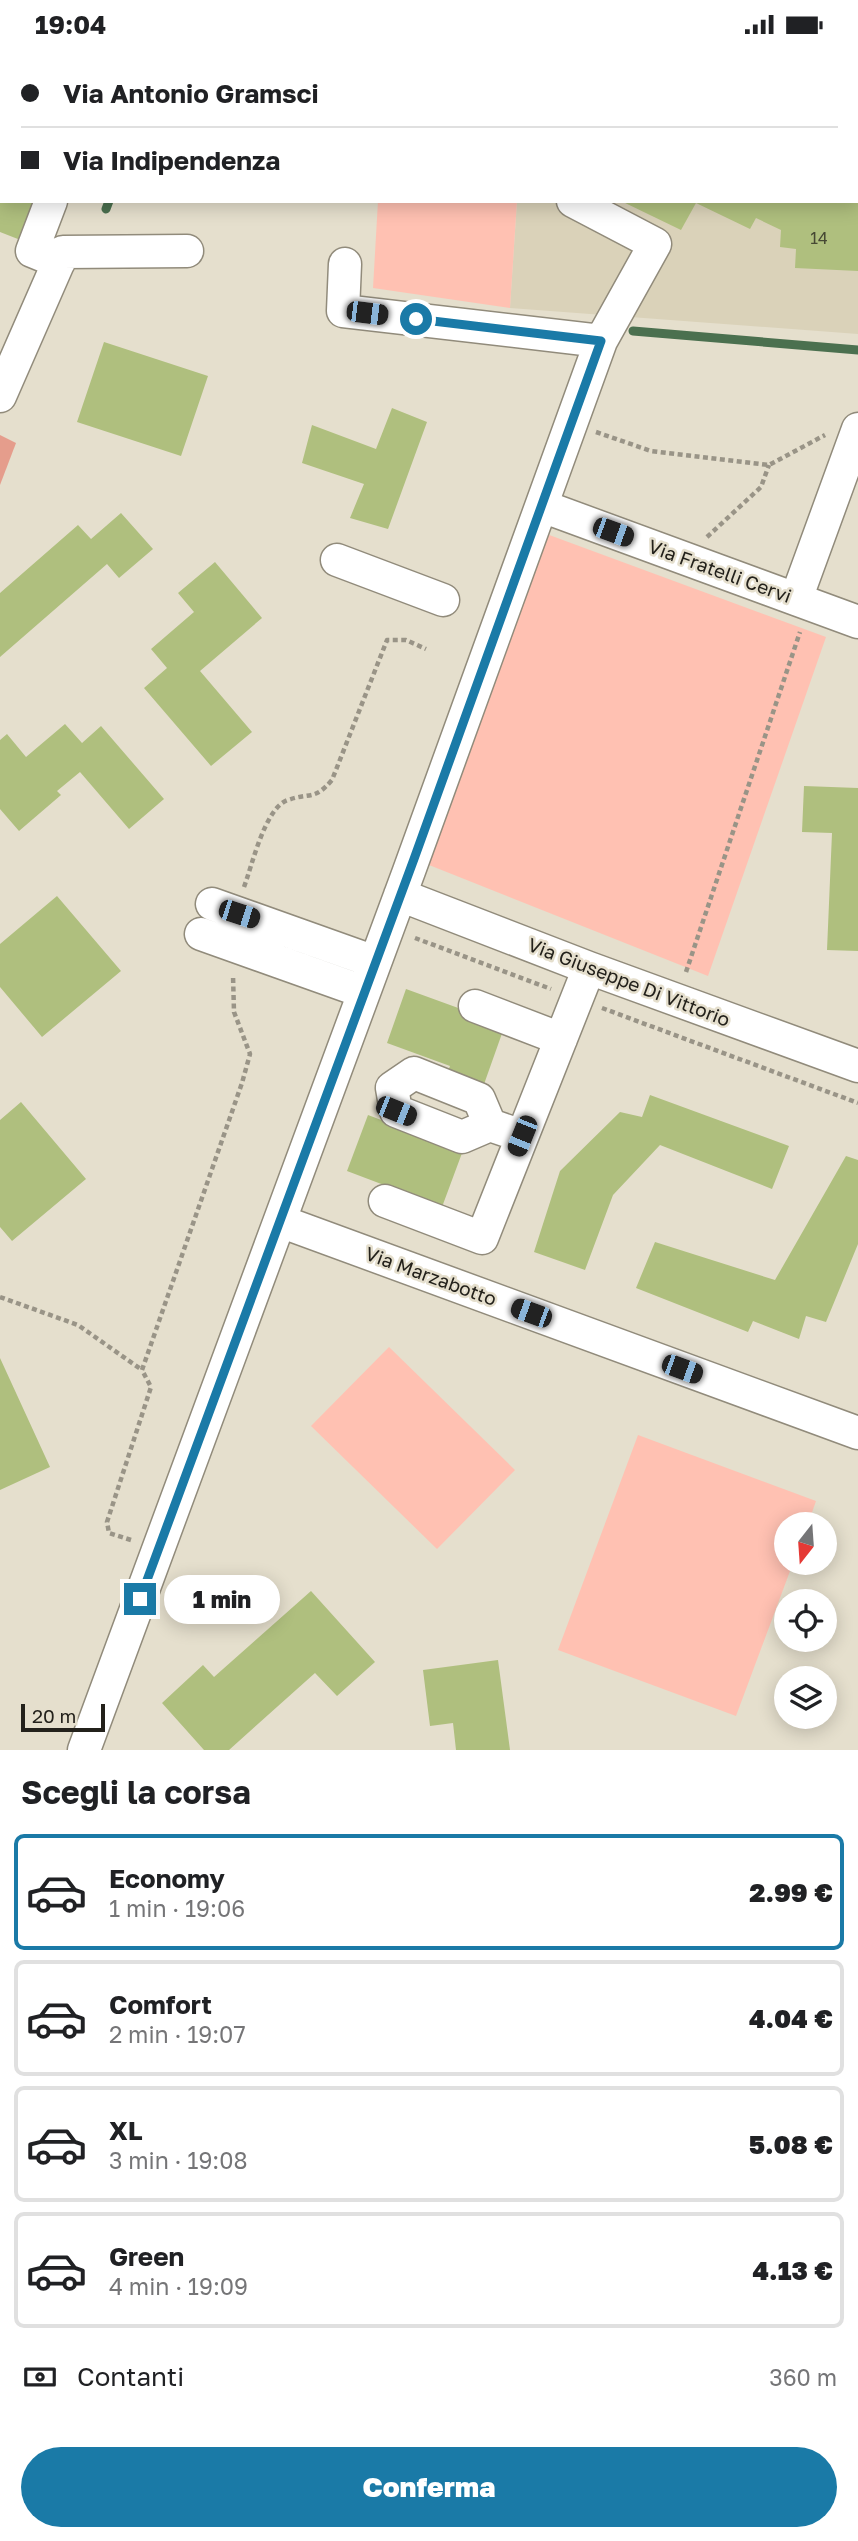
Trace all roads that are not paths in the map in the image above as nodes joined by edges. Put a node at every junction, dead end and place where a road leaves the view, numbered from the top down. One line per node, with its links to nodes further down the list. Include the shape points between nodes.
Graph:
1 (50, 203): 4 (street, via 32,251)
2 (577, 203): 6 (street, via 654,244)
3 (187, 251): 4 (street, via 63,251)
4 (59, 262): 7 (street, via 25,322 15,365)
5 (345, 264): 6 (street, via 343,310)
6 (601, 341): 9 (street)
7 (0, 396)
8 (857, 431): 12 (street)
9 (542, 506): 12 (street, Via Fratelli Cervi); 14 (street)
10 (337, 560): 11 (street)
11 (443, 600)
12 (802, 602): 13 (street, Via Fratelli Cervi)
13 (858, 622)
14 (400, 895): 17 (street); 18 (street, Via Giuseppe Di Vittorio)
15 (226, 909): 17 (street)
16 (201, 935): 19 (street)
17 (375, 962): 19 (street)
18 (589, 968): 21 (street); 22 (street, Via Giuseppe Di Vittorio)
19 (364, 992): 26 (street)
20 (475, 1006): 21 (street)
21 (561, 1038): 24 (street)
22 (858, 1066)
23 (490, 1125): 24 (street)
24 (522, 1136): 25 (street, via 482,1238)
25 (385, 1201)
26 (280, 1221): 27 (street, Via Marzabotto); 28 (street)
27 (858, 1433)
28 (84, 1750)

